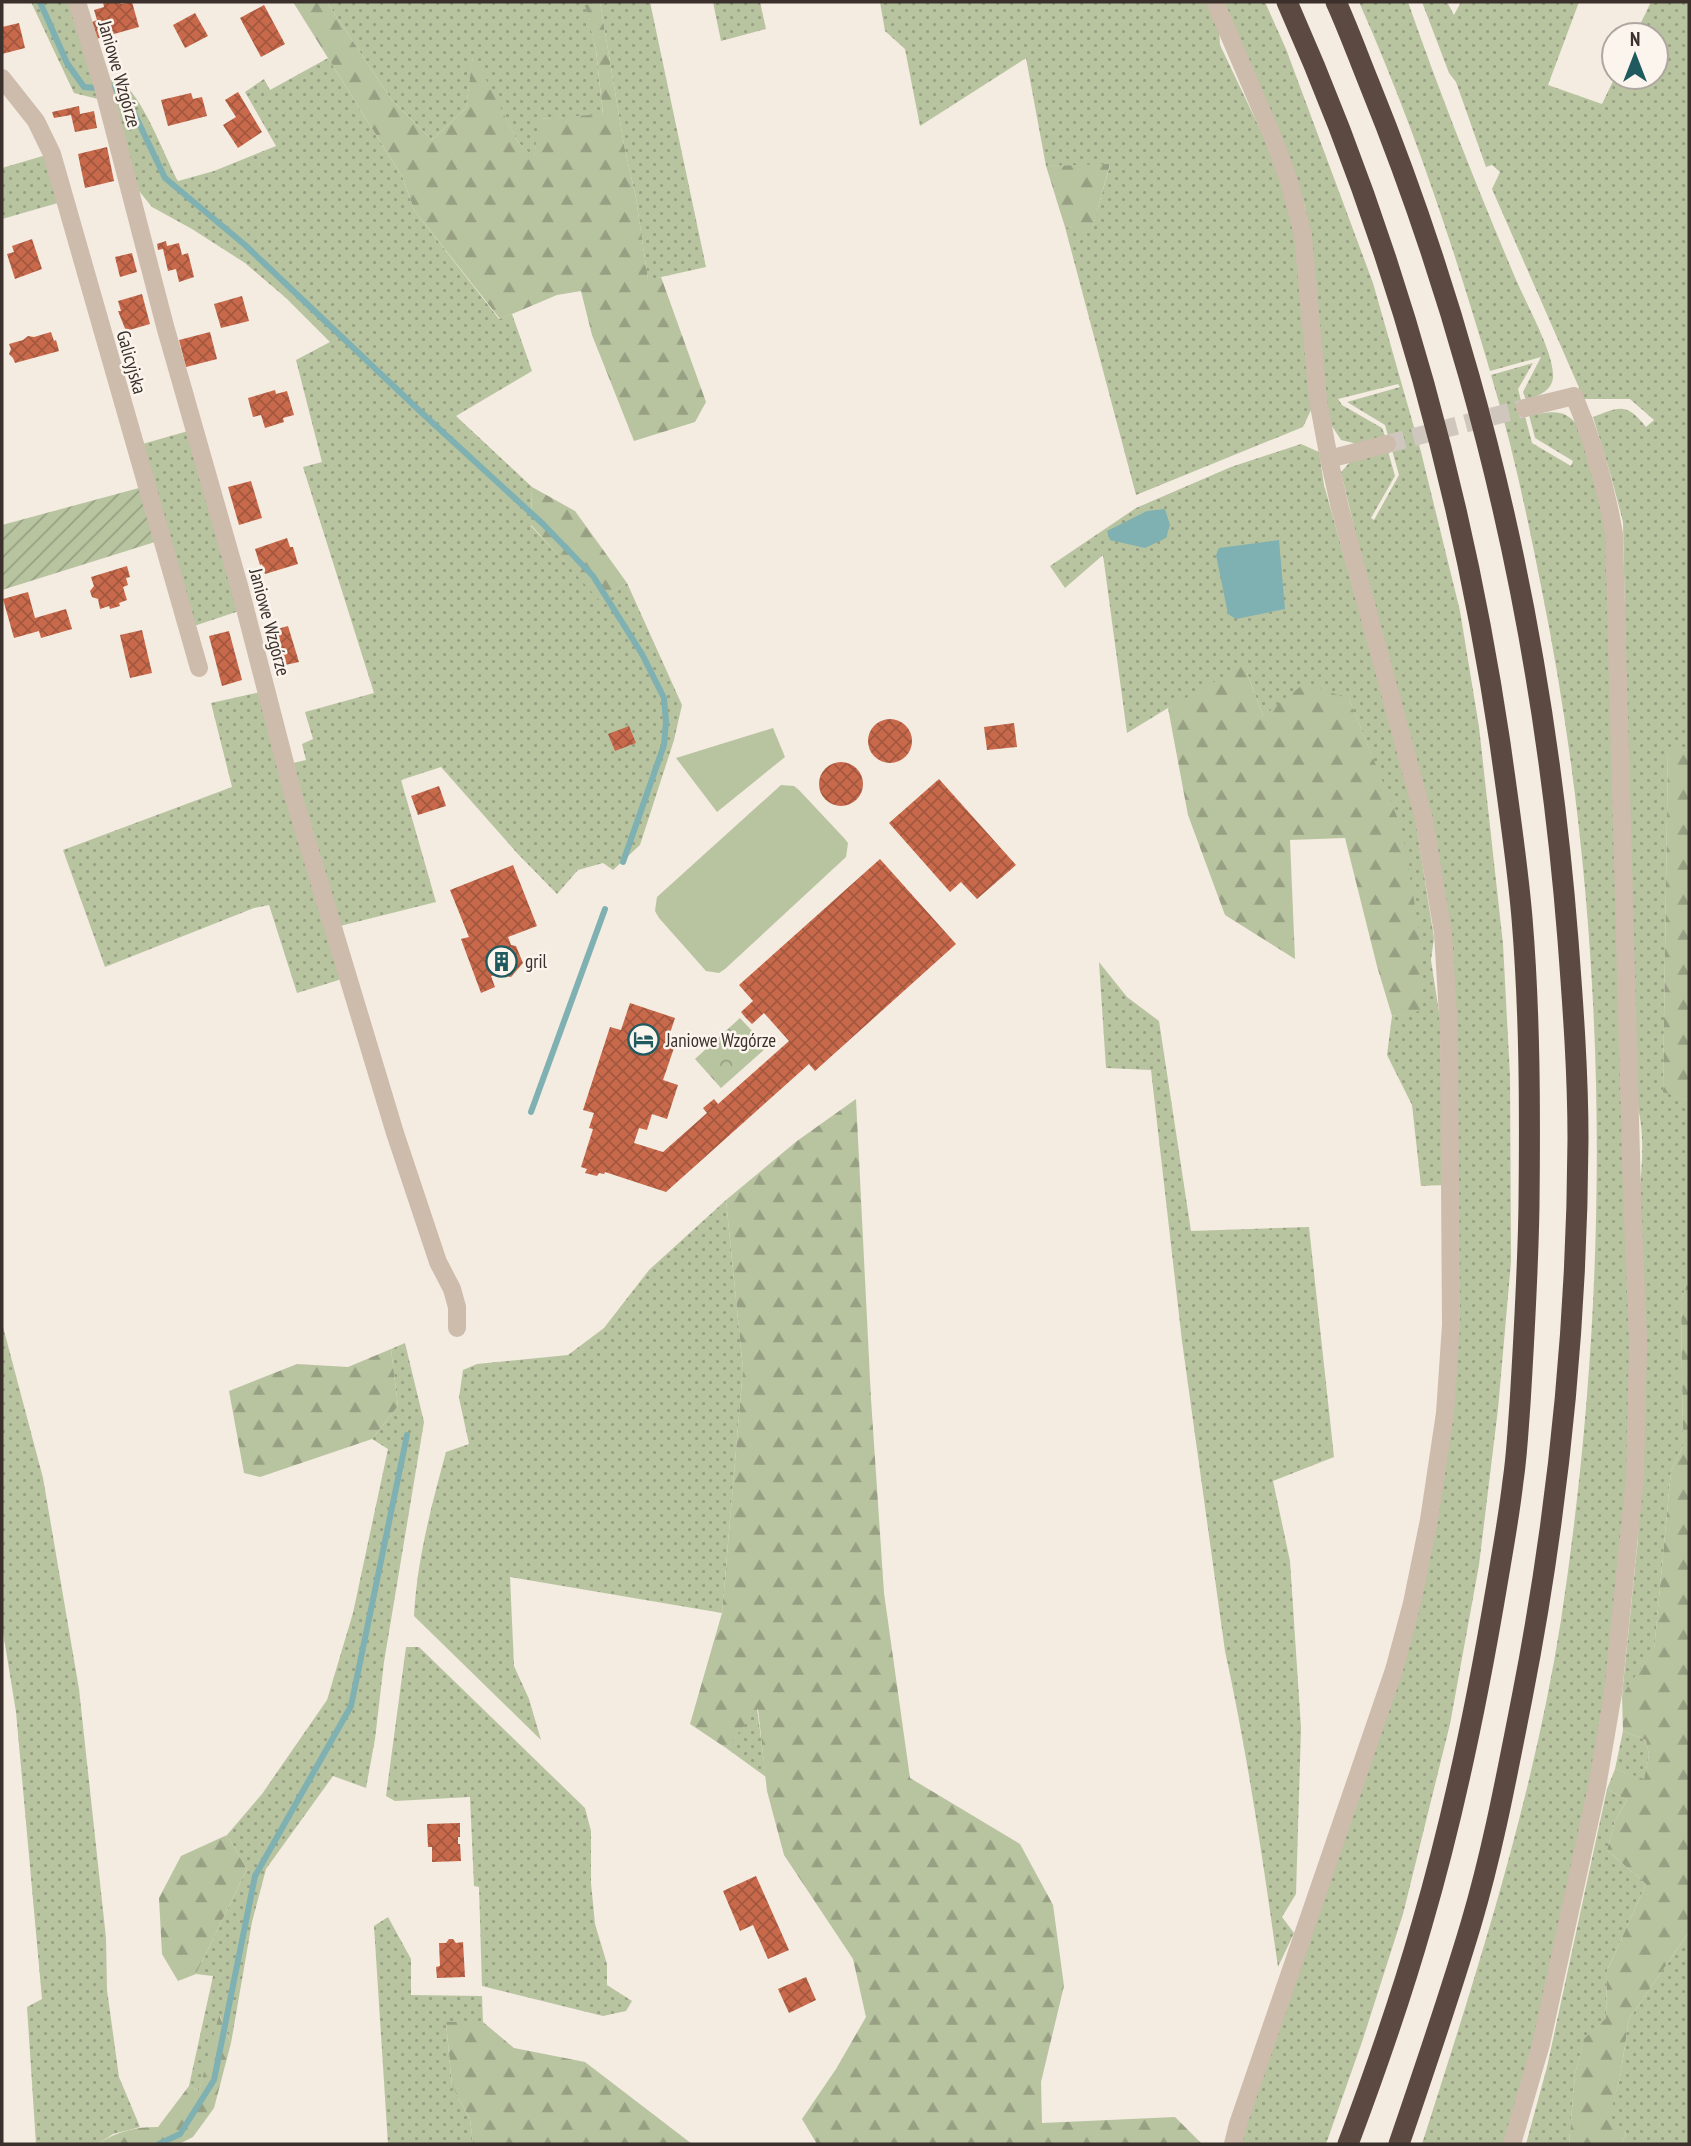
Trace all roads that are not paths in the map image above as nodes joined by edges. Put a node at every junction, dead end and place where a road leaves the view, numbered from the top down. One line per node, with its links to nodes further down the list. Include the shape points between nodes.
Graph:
1 (77, 2): 10 (street, Janiowe Wzgórze, via 294,798 396,1133 438,1262 452,1289)
2 (1214, 2): 8 (street, via 1272,135 1303,235 1318,400)
3 (1287, 2): 12 (highway, via 1368,208 1415,347 1443,452 1493,700 1522,916 1528,1013 1527,1300 1514,1477 1483,1666 1454,1804 1422,1924)
4 (1336, 2): 13 (highway, via 1430,246 1507,522 1562,859 1578,1136 1571,1338 1559,1474 1537,1622 1505,1786 1472,1920)
5 (2, 78): 9 (street, Galicyjska, via 36,121 52,154)
6 (1525, 408): 14 (street, via 1574,396 1614,534 1638,1341 1635,1478 1613,1693 1541,2044)
7 (1387, 444): 8 (street)
8 (1329, 459): 11 (street, via 1424,819 1443,933 1449,1031 1450,1338 1445,1413 1429,1520 1394,1670)
9 (199, 668)
10 (457, 1328)
11 (1233, 2144)
12 (1348, 2144)
13 (1399, 2144)
14 (1512, 2144)

